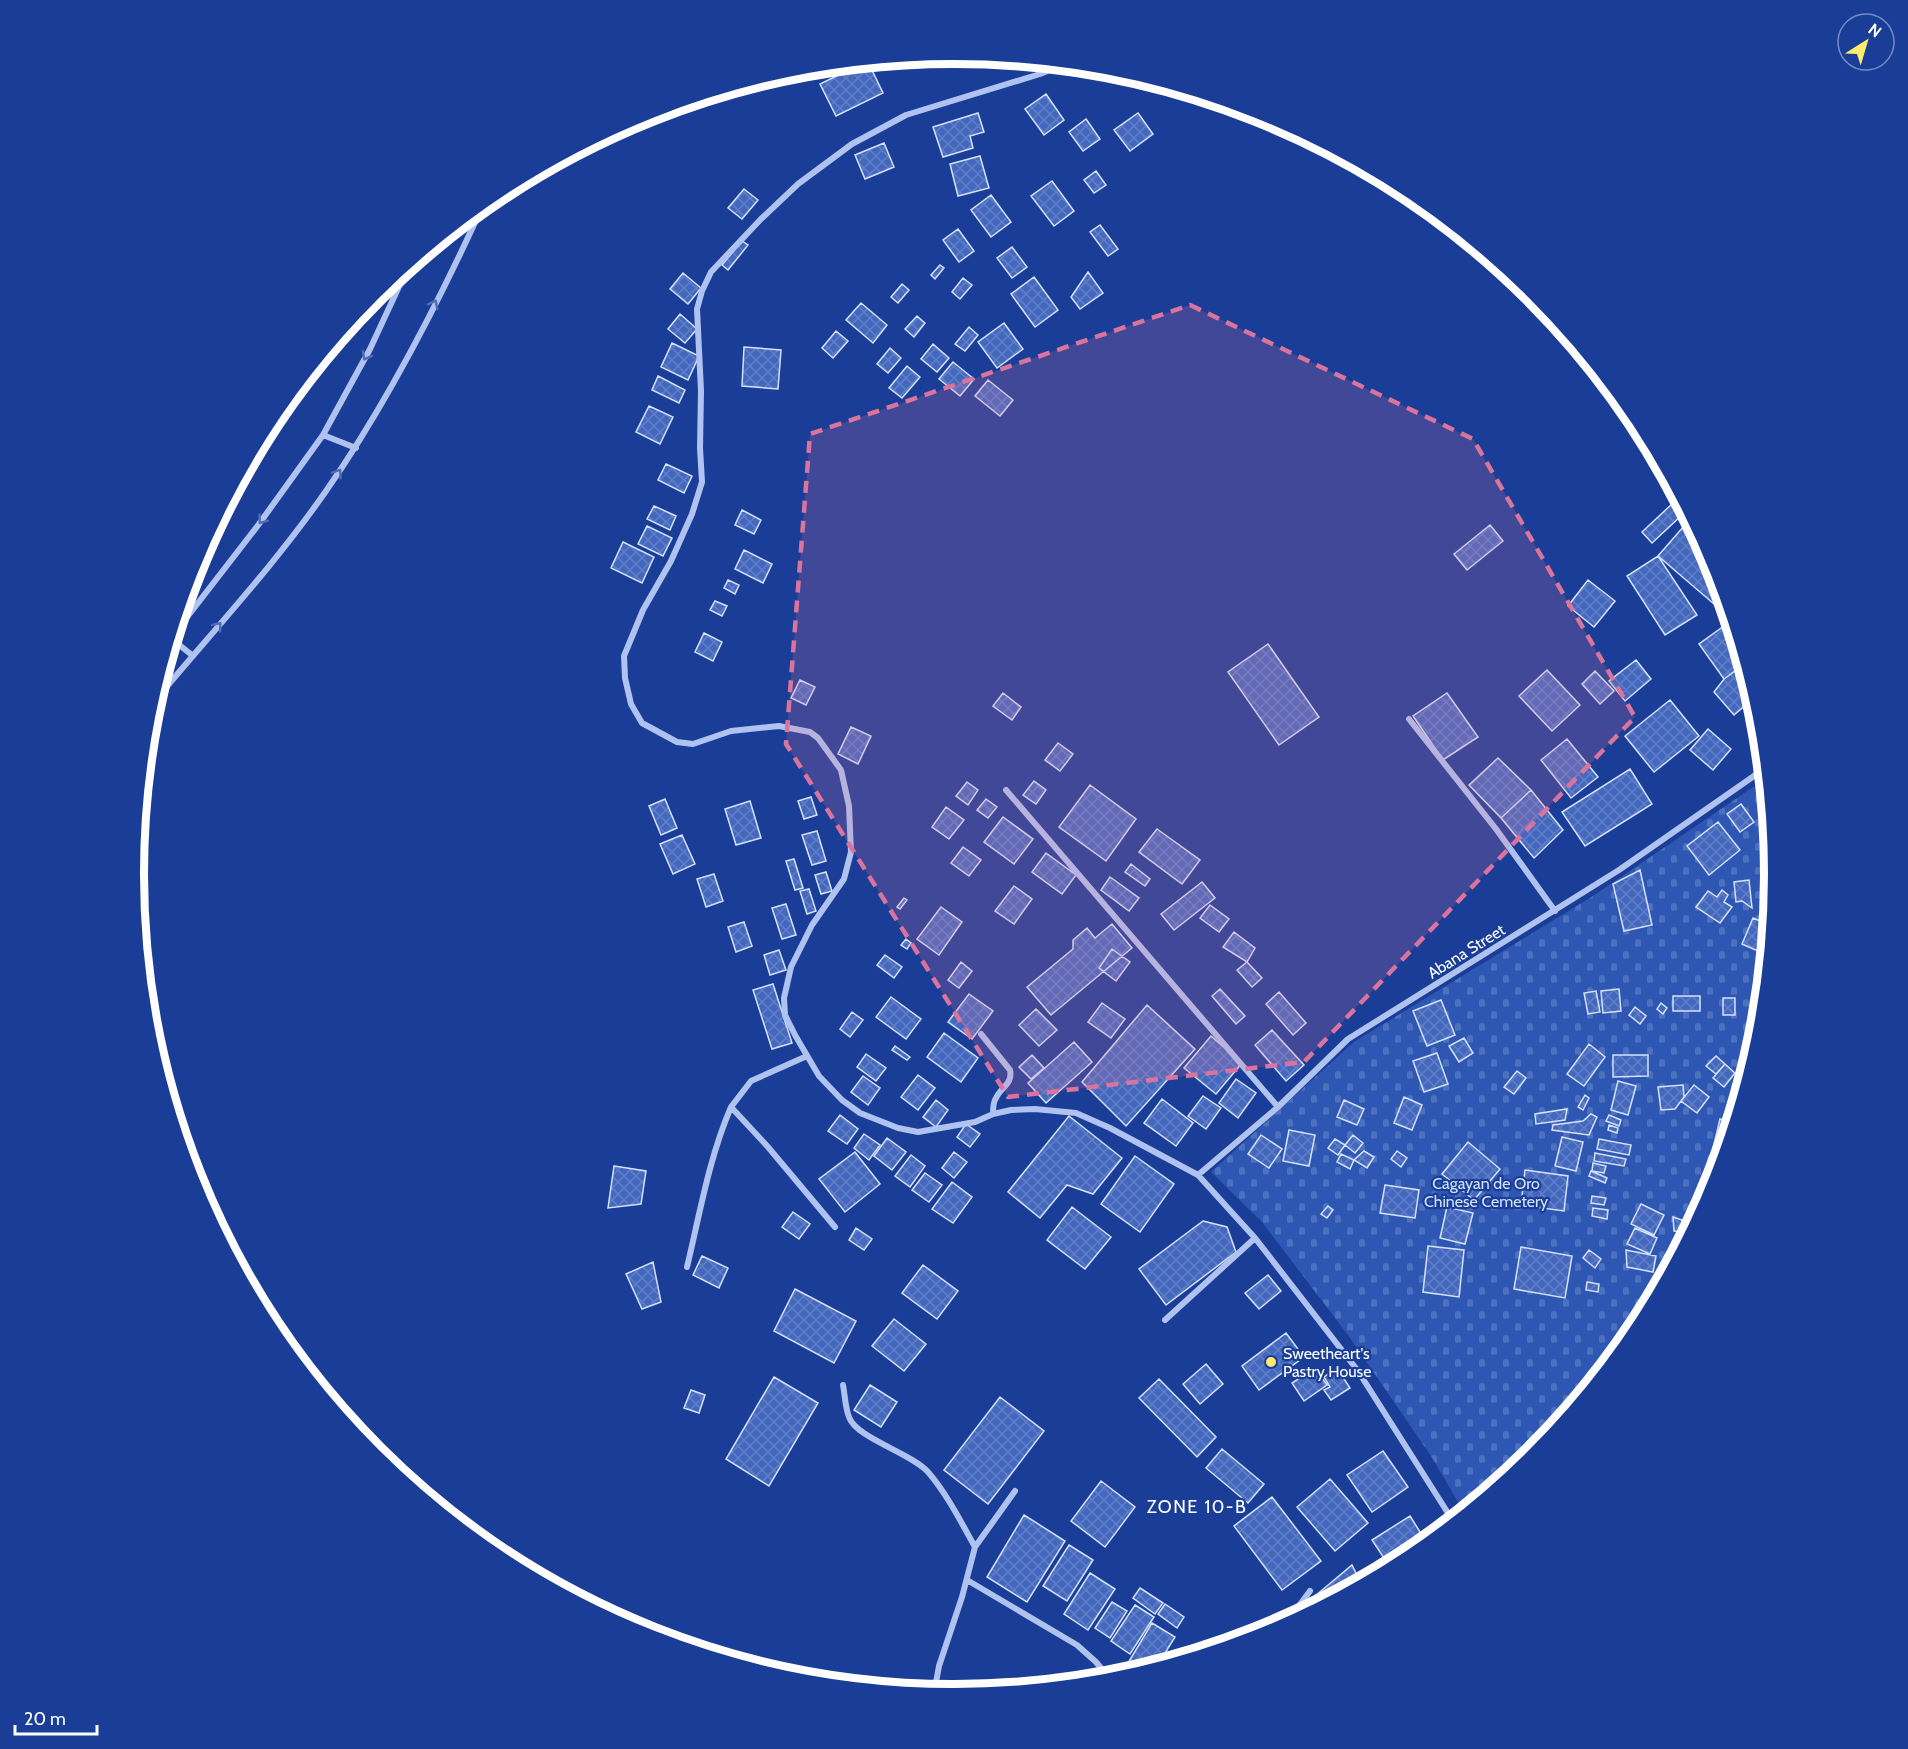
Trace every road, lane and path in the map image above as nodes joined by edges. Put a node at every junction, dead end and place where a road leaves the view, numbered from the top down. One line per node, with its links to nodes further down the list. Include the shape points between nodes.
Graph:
1 (1050, 70): 15 (street, via 906,115 852,144 798,184 711,272 697,309 702,482 671,561 631,636 624,656 625,678 631,704 642,723 677,742 693,744 731,731 789,727 818,738 841,770 849,806 851,852 844,879 812,925 791,967 784,998 785,1015)
2 (470, 226): 5 (street, one-way to 2, via 400,372)
3 (400, 285): 4 (street, one-way to 4)
4 (323, 435): 5 (street); 6 (street, one-way to 6)
5 (356, 448): 8 (street, one-way to 5, via 290,541)
6 (186, 618)
7 (178, 644): 8 (street)
8 (193, 656): 9 (street)
9 (167, 687)
10 (1409, 719): 13 (street)
11 (1757, 774): 13 (street, Abana Street)
12 (1006, 790): 17 (street)
13 (1555, 911): 17 (street, Abana Street, via 1348,1039)
14 (981, 1034): 18 (street, via 1011,1076 996,1098)
15 (807, 1056): 16 (street, via 751,1081); 18 (street, via 819,1076 842,1100 861,1113 898,1128 918,1132 975,1122)
16 (731, 1107): 20 (street); 22 (street, via 714,1152)
17 (1278, 1107): 19 (street, Abana Street)
18 (993, 1114): 19 (street, via 1035,1109 1076,1113)
19 (1198, 1175): 21 (street)
20 (835, 1227)
21 (1255, 1238): 23 (street); 26 (street, via 1358,1371)
22 (687, 1267)
23 (1165, 1320)
24 (843, 1385): 27 (street, via 849,1419 869,1437 927,1471)
25 (1015, 1491): 27 (street)
26 (1449, 1515)
27 (975, 1547): 28 (street)
28 (967, 1580): 31 (street, via 1077,1645); 32 (street)
29 (1310, 1591): 30 (street)
30 (1298, 1608)
31 (1104, 1670)
32 (936, 1684)

